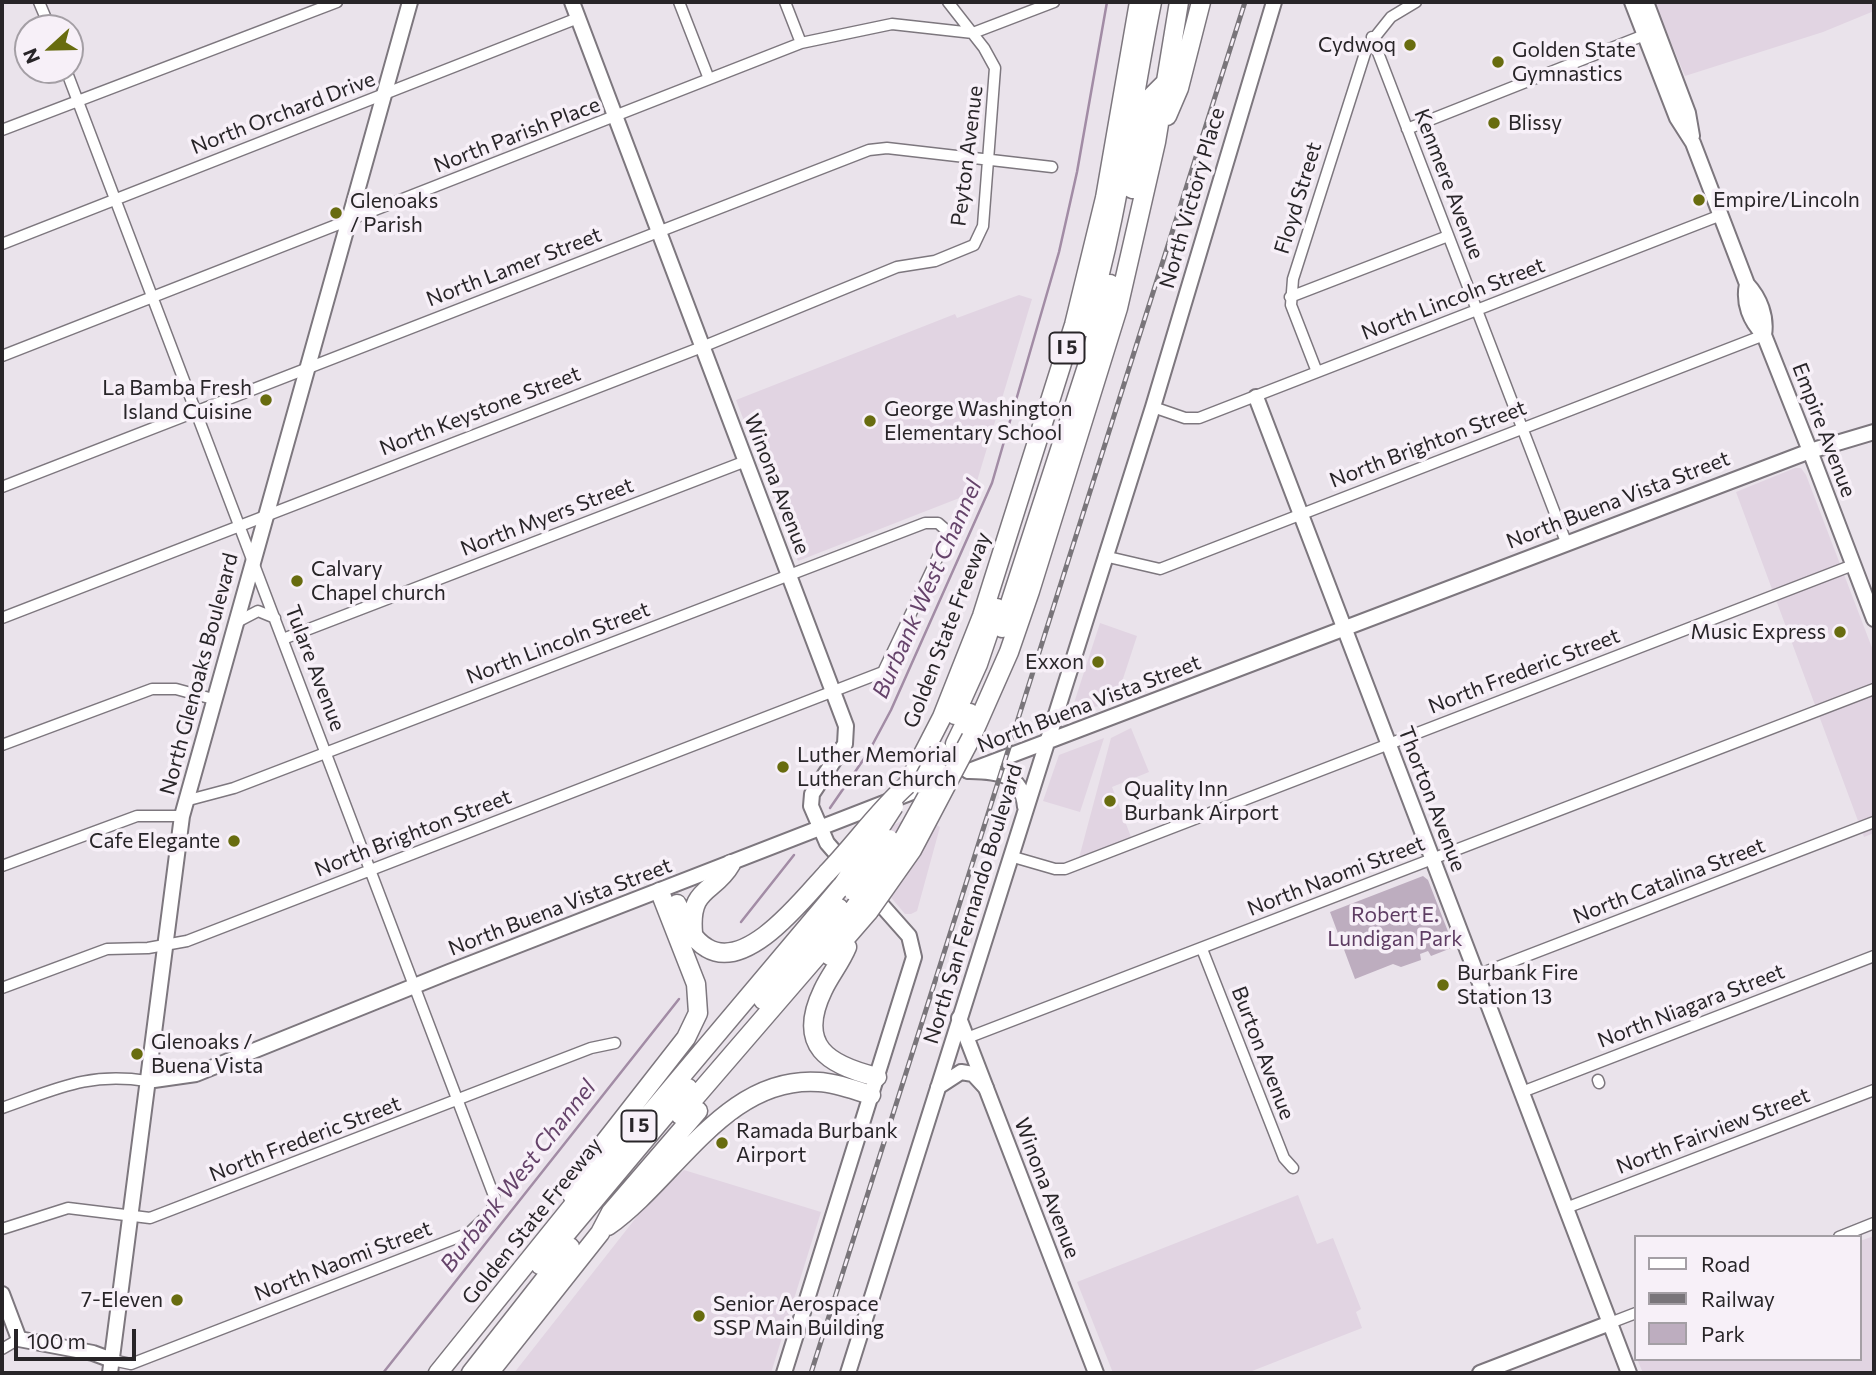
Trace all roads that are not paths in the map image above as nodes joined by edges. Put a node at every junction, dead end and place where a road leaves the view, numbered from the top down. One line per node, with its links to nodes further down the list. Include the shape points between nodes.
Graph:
1 (337, 2): 25 (street)
2 (410, 2): 24 (main road, North Glenoaks Boulevard)
3 (572, 2): 16 (main road, Winona Avenue)
4 (679, 2): 21 (street)
5 (785, 2): 20 (street)
6 (948, 2): 18 (street, Peyton Avenue)
7 (1054, 2): 18 (street, North Parish Place)
8 (1139, 2): 76 (highway, Golden State Freeway / I 5, via 1105,198 1074,325 956,684)
9 (1152, 2): 76 (highway, via 1099,284 990,630)
10 (1179, 2): 22 (highway, Golden State Freeway / I 5)
11 (1201, 2): 29 (highway, via 1179,88)
12 (1274, 2): 48 (main road, North Victory Place)
13 (1416, 2): 19 (street, via 1391,17)
14 (1632, 2): 17 (main road, Empire Avenue)
15 (1646, 2): 17 (main road, Empire Avenue)
16 (578, 18): 24 (street, North Orchard Drive); 26 (main road, Winona Avenue)
17 (1651, 32): 27 (street); 33 (main road, Empire Avenue, via 1688,113 1693,143)
18 (973, 33): 20 (street, North Parish Place, via 892,24); 30 (street, Peyton Avenue, via 995,68)
19 (1372, 37): 27 (street, Kenmere Avenue); 39 (street, Floyd Street)
20 (801, 43): 21 (street, North Parish Place)
21 (709, 79): 26 (street, North Parish Place)
22 (1166, 82): 29 (highway, Golden State Freeway / I 5); 76 (highway, via 1149,99 1121,242 1092,351 997,643)
23 (71, 84): 25 (street, Tulare Avenue)
24 (383, 94): 32 (street, North Orchard Drive); 34 (main road, North Glenoaks Boulevard)
25 (78, 101): 28 (street); 32 (street, Tulare Avenue)
26 (615, 117): 34 (street, North Parish Place); 35 (main road, Winona Avenue)
27 (1407, 129): 36 (street, Kenmere Avenue)
28 (2, 131)
29 (1156, 142): 76 (highway, Golden State Freeway / I 5, via 1104,357 1022,615)
30 (988, 160): 31 (street, North Lamer Street); 35 (street, North Lamer Street, via 887,148 869,150); 38 (street, Peyton Avenue, via 982,226)
31 (1052, 167)
32 (115, 199): 37 (street, North Orchard Drive); 40 (street, Tulare Avenue)
33 (1721, 215): 41 (street, North Lincoln Street); 42 (main road, Empire Avenue, via 1747,284 1744,297)
34 (348, 221): 40 (street, North Parish Place); 45 (main road, North Glenoaks Boulevard)
35 (659, 233): 43 (main road, Winona Avenue); 45 (street, North Lamer Street)
36 (1448, 236): 39 (street); 41 (street, Kenmere Avenue)
37 (2, 244)
38 (974, 245): 43 (street, North Keystone Street, via 934,261 897,267)
39 (1290, 297): 46 (street)
40 (153, 298): 44 (street, North Parish Place); 49 (street, Tulare Avenue)
41 (1477, 311): 46 (street, North Lincoln Street); 50 (street, Kenmere Avenue)
42 (1763, 335): 50 (street, North Brighton Street); 52 (main road, Empire Avenue)
43 (702, 347): 53 (main road, Winona Avenue); 56 (street, North Keystone Street)
44 (2, 356)
45 (306, 368): 49 (street, North Lamer Street); 56 (main road, North Glenoaks Boulevard)
46 (1317, 372): 47 (street, North Lincoln Street)
47 (1256, 397): 48 (street, North Lincoln Street, via 1199,418); 55 (main road, Thorton Avenue)
48 (1153, 407): 61 (main road, North San Fernando Boulevard)
49 (198, 410): 54 (street, North Lamer Street); 57 (street, Tulare Avenue)
50 (1522, 429): 55 (street, North Brighton Street); 59 (street, Kenmere Avenue)
51 (1874, 432): 52 (main road, North Buena Vista Street)
52 (1810, 451): 59 (main road, North Buena Vista Street); 62 (main road, Empire Avenue)
53 (746, 461): 63 (main road, Winona Avenue); 69 (street, North Myers Street)
54 (2, 487)
55 (1301, 513): 61 (street, North Brighton Street, via 1160,569); 68 (main road, Thorton Avenue)
56 (264, 515): 57 (street, North Keystone Street); 60 (main road, North Glenoaks Boulevard)
57 (242, 526): 60 (street, Tulare Avenue); 64 (street, North Keystone Street)
58 (943, 527): 63 (street, North Lincoln Street, via 925,523); 71 (street, North Brighton Street, via 944,542 887,667)
59 (1566, 542): 68 (main road, North Buena Vista Street)
60 (252, 556): 65 (street, Tulare Avenue); 67 (main road, North Glenoaks Boulevard)
61 (1104, 556): 73 (main road, North San Fernando Boulevard)
62 (1853, 565): 66 (main road, Empire Avenue); 74 (street, North Frederic Street)
63 (789, 576): 71 (main road, Winona Avenue); 77 (street, North Lincoln Street)
64 (2, 618)
65 (275, 618): 67 (street, via 258,611); 69 (street, Tulare Avenue)
66 (1874, 619)
67 (235, 623): 72 (main road, North Glenoaks Boulevard)
68 (1344, 629): 73 (main road, North Buena Vista Street); 74 (main road, Thorton Avenue)
69 (283, 639): 77 (street, Tulare Avenue)
70 (1874, 689): 86 (street, North Naomi Street)
71 (833, 691): 84 (main road, Winona Avenue, via 848,735 813,794 812,812); 89 (street, North Brighton Street)
72 (213, 699): 75 (street, via 176,689 152,689); 80 (main road, North Glenoaks Boulevard)
73 (1046, 742): 78 (main road, North Buena Vista Street); 81 (main road, North San Fernando Boulevard)
74 (1388, 743): 85 (street, North Frederic Street, via 1065,869); 86 (main road, Thorton Avenue)
75 (2, 745)
76 (947, 748): 79 (highway, Golden State Freeway / I 5); 91 (highway, bridge); 91 (highway, Golden State Freeway / I 5, bridge, via 912,850)
77 (326, 753): 80 (street, North Lincoln Street, via 208,797); 89 (street, Tulare Avenue)
78 (968, 771): 81 (main road, via 1012,777 1022,790); 84 (main road, North Buena Vista Street)
79 (906, 785): 91 (highway, Golden State Freeway / I 5, bridge); 92 (highway, bridge, via 877,811 856,842 775,927 746,948 723,954 706,948)
80 (185, 801): 82 (main road, North Glenoaks Boulevard)
81 (1026, 809): 85 (main road, North San Fernando Boulevard)
82 (182, 816): 88 (street, via 137,816); 94 (main road, North Glenoaks Boulevard)
83 (1874, 822): 98 (street, North Catalina Street)
84 (819, 828): 87 (main road, North Buena Vista Street); 96 (main road, Winona Avenue, via 909,936)
85 (1010, 856): 101 (main road, North San Fernando Boulevard)
86 (1433, 859): 95 (street, North Naomi Street); 98 (main road, Thorton Avenue)
87 (731, 864): 90 (main road, North Buena Vista Street); 92 (highway, via 701,893 692,919)
88 (2, 866)
89 (370, 870): 94 (street, North Brighton Street, via 187,941); 99 (street, Tulare Avenue)
90 (664, 890): 92 (highway); 99 (main road, North Buena Vista Street); 117 (highway, via 696,984 698,1013 686,1038 586,1166)
91 (856, 897): 93 (highway, Golden State Freeway / I 5); 117 (highway, Golden State Freeway / I 5); 130 (highway); 131 (highway, via 830,941 605,1204)
92 (694, 936)
93 (850, 937): 104 (highway, via 815,1011 817,1044 837,1065); 120 (highway, Golden State Freeway / I 5, via 620,1202)
94 (164, 945): 100 (street, North Brighton Street, via 107,949); 105 (main road, North Glenoaks Boulevard)
95 (1202, 949): 102 (street, North Naomi Street); 113 (street, Burton Avenue, via 1283,1158)
96 (915, 951): 104 (main road, North San Fernando Boulevard)
97 (1874, 956): 109 (street, North Niagara Street)
98 (1477, 975): 109 (main road, Thorton Avenue)
99 (415, 986): 105 (main road, North Buena Vista Street, via 196,1074); 111 (street, Tulare Avenue)
100 (2, 988)
101 (959, 1018): 102 (main road, Winona Avenue); 106 (main road, North San Fernando Boulevard)
102 (967, 1038): 107 (main road, Winona Avenue)
103 (615, 1043): 111 (street, North Frederic Street, via 591,1048)
104 (877, 1077): 110 (main road, North San Fernando Boulevard)
105 (147, 1082): 112 (street, North Buena Vista Street, via 112,1076 79,1081); 115 (main road, North Glenoaks Boulevard)
106 (937, 1088): 107 (main road, via 961,1072 973,1074); 134 (main road, North San Fernando Boulevard)
107 (986, 1088): 135 (main road, Winona Avenue)
108 (1874, 1090): 114 (street, North Fairview Street)
109 (1522, 1092): 114 (main road, Thorton Avenue)
110 (871, 1095): 120 (highway, via 818,1081 779,1084 752,1094); 133 (main road, North San Fernando Boulevard)
111 (460, 1101): 115 (street, North Frederic Street, via 150,1218); 119 (street, Tulare Avenue, via 494,1196 492,1211)
112 (2, 1108)
113 (1293, 1168)
114 (1566, 1208): 124 (main road, Thorton Avenue)
115 (130, 1214): 118 (street, North Frederic Street, via 68,1208); 127 (main road, North Glenoaks Boulevard)
116 (1874, 1223): 121 (street)
117 (556, 1226): 129 (highway, Golden State Freeway / I 5)
118 (2, 1229)
119 (469, 1233): 127 (street, North Naomi Street, via 131,1364)
120 (600, 1233): 132 (highway, Golden State Freeway / I 5)
121 (1844, 1235)
122 (2, 1294): 125 (main road)
123 (1634, 1314): 124 (street)
124 (1610, 1323): 128 (main road); 136 (main road, Thorton Avenue)
125 (19, 1339): 126 (street); 127 (main road, via 93,1353)
126 (2, 1349)
127 (111, 1366)
128 (1486, 1372)
129 (438, 1373)
130 (453, 1373)
131 (471, 1373)
132 (489, 1373)
133 (784, 1373)
134 (848, 1373)
135 (1096, 1373)
136 (1629, 1373)

